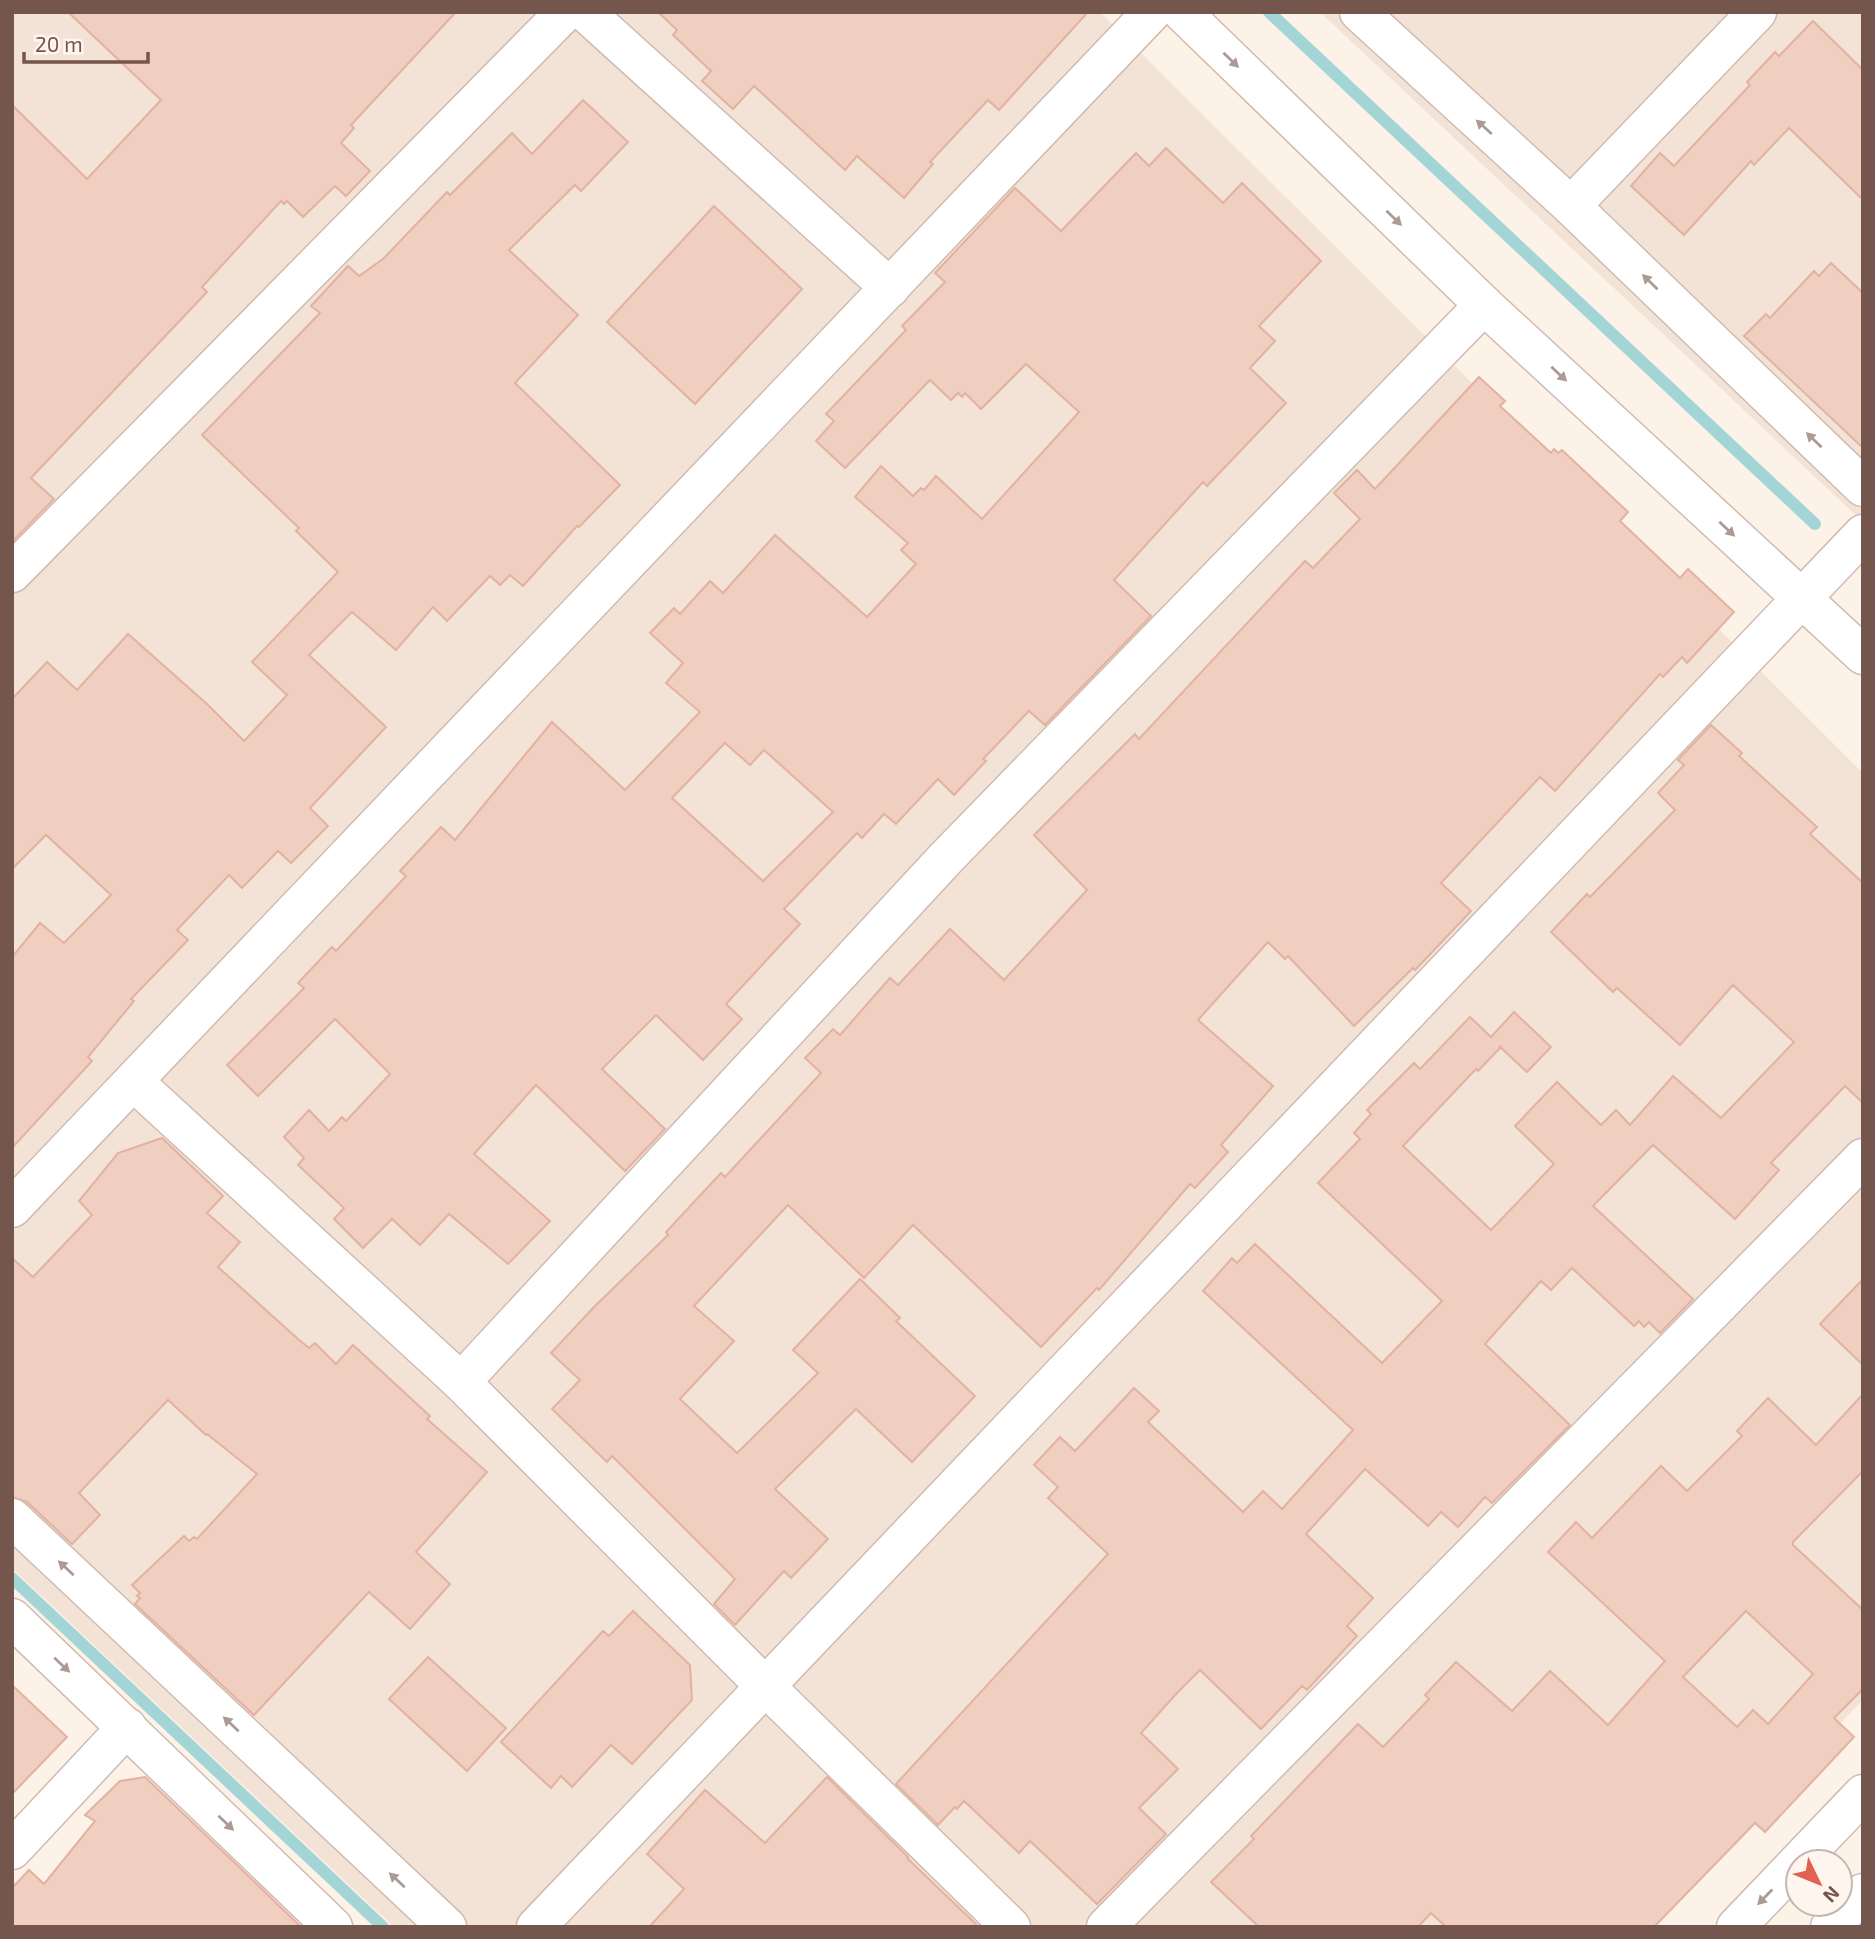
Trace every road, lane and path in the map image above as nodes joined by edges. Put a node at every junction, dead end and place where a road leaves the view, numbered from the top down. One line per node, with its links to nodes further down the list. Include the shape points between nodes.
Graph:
1 (565, 12): 12 (street)
2 (585, 12): 8 (street)
3 (1152, 12): 8 (street)
4 (1182, 12): 9 (street, one-way to 9)
5 (1359, 12): 7 (street, one-way to 5)
6 (1757, 12): 7 (street)
7 (1571, 206): 10 (street, one-way to 7)
8 (890, 288): 15 (street)
9 (1484, 304): 13 (street, one-way to 13); 18 (street, via 956,848)
10 (1863, 487)
11 (1863, 534): 13 (street)
12 (12, 573)
13 (1801, 598): 14 (street); 21 (street)
14 (1863, 655)
15 (134, 1082): 17 (street); 18 (street)
16 (1863, 1158): 30 (street)
17 (12, 1208)
18 (461, 1382): 21 (street)
19 (12, 1518): 27 (street, one-way to 19)
20 (12, 1618): 22 (street, one-way to 22)
21 (765, 1686): 28 (street); 29 (street)
22 (127, 1727): 24 (street); 26 (street, one-way to 26)
23 (1863, 1794): 31 (street, one-way to 31)
24 (12, 1850)
25 (1863, 1893): 32 (street)
26 (333, 1927)
27 (447, 1927)
28 (536, 1927)
29 (1012, 1927)
30 (1106, 1927)
31 (1736, 1927)
32 (1830, 1927)

